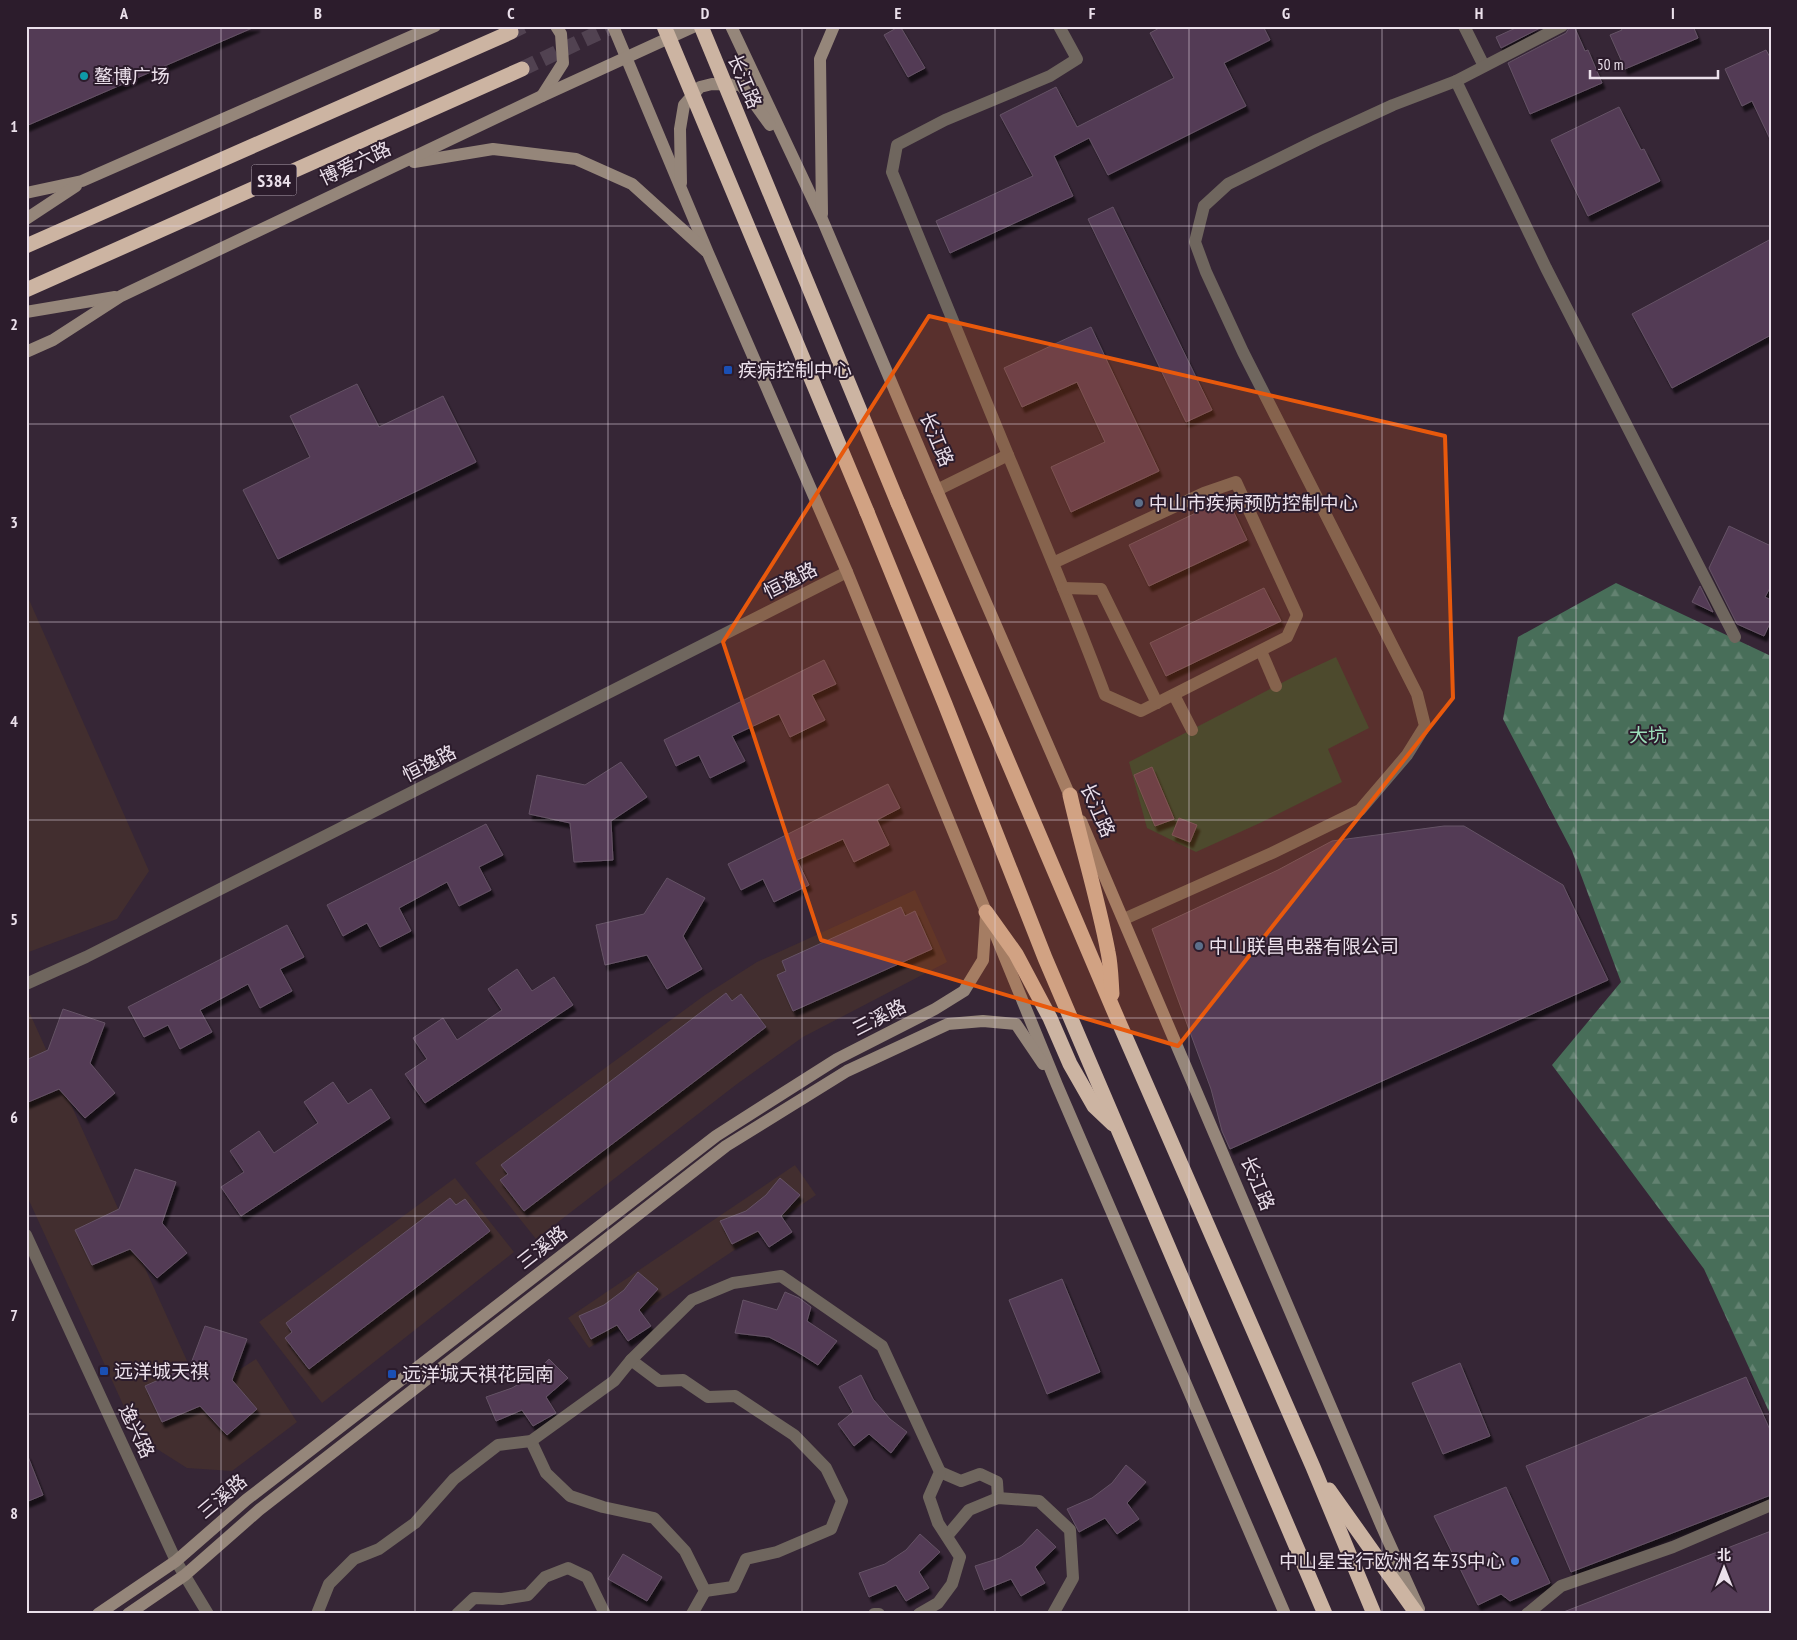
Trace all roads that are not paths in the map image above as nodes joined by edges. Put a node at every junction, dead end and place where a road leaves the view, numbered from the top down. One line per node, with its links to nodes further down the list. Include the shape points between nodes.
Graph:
1 (412, 26): 14 (main road)
2 (435, 26): 14 (main road)
3 (556, 26): 19 (main road, via 561,34 563,63)
4 (612, 26): 15 (main road)
5 (664, 26): 50 (highway, bridge, via 867,512 1045,958)
6 (695, 26): 15 (main road, 博爱六路)
7 (701, 26): 48 (highway, 长江路, bridge, via 898,502)
8 (731, 26): 20 (main road, 长江路)
9 (834, 26): 26 (main road, via 820,59)
10 (1059, 26): 33 (street, via 1077,59 1050,76 945,120 897,145 892,172)
11 (1464, 26): 16 (street)
12 (1562, 26): 16 (street)
13 (511, 32): 27 (highway, S384)
14 (385, 48): 22 (main road)
15 (626, 58): 19 (main road, 博爱六路); 23 (main road)
16 (1484, 66): 18 (street)
17 (522, 69): 29 (highway, 博爱六路 / S384)
18 (1456, 81): 38 (street, via 1546,268); 46 (street, via 1316,140 1228,184 1204,206 1195,242 1243,352 1417,694 1425,726 1407,755 1360,810)
19 (542, 96): 21 (main road, 博爱六路)
20 (791, 153): 23 (main road, via 741,85 700,87 684,105 680,129); 26 (main road, 长江路)
21 (399, 165): 28 (main road, via 492,149 576,159 632,184); 30 (main road, 博爱六路)
22 (82, 182): 24 (main road); 25 (main road)
23 (682, 189): 28 (main road)
24 (26, 193)
25 (26, 219)
26 (822, 219): 34 (main road, 长江路)
27 (26, 246)
28 (708, 253): 36 (main road)
29 (26, 290)
30 (121, 296): 31 (main road); 32 (main road, 博爱六路, via 53,340)
31 (26, 312)
32 (26, 352)
33 (1008, 455): 34 (street); 35 (street)
34 (937, 490): 44 (main road, 长江路)
35 (1053, 563): 37 (street); 39 (street, via 1204,493 1236,482 1297,616 1288,637)
36 (847, 572): 45 (main road); 47 (street, 恒逸路, via 86,957)
37 (1063, 588): 42 (street, via 1102,589); 42 (street, via 1105,695 1141,712)
38 (1735, 637)
39 (1261, 651): 40 (street); 41 (street)
40 (1276, 686)
41 (1174, 695): 42 (street); 43 (street)
42 (1157, 703)
43 (1192, 730)
44 (1070, 795): 46 (main road, 长江路); 48 (highway, via 1108,954)
45 (986, 912): 49 (main road); 50 (highway, via 1016,954 1094,1106); 59 (main road, 三溪路, via 983,960 964,991 837,1059 716,1136 246,1500)
46 (1124, 919): 77 (main road, 长江路)
47 (26, 984)
48 (1114, 1010): 54 (highway, 长江路)
49 (1057, 1085): 60 (main road, 三溪路, via 1016,1024 983,1021 948,1024 847,1071 726,1146 259,1510); 73 (main road)
50 (1117, 1127): 74 (highway)
51 (26, 1235): 59 (street, 逸兴路)
52 (632, 1360): 53 (street, via 614,1381); 55 (street, via 692,1300 733,1283 781,1276 882,1346); 61 (street, via 659,1381 682,1380 708,1397 735,1396 794,1435 826,1468 842,1501 831,1529 777,1552 746,1559 733,1587)
53 (531, 1441): 61 (street, via 546,1473 570,1496 654,1518 685,1551); 65 (street, via 498,1445 454,1480 415,1523 379,1549 354,1559 329,1584)
54 (1313, 1467): 75 (highway, 长江路); 76 (highway)
55 (940, 1472): 56 (street, via 961,1481 980,1474 997,1482); 58 (street, via 929,1498)
56 (998, 1498): 58 (street, via 969,1510); 72 (street, via 1039,1501 1070,1530 1073,1578)
57 (1771, 1505): 78 (street, via 1673,1547 1561,1586)
58 (947, 1536): 71 (street, via 960,1557 952,1584 938,1603)
59 (176, 1561): 60 (street, 逸兴路); 62 (main road, 三溪路)
60 (185, 1575): 63 (main road, 三溪路); 64 (street, 逸兴路)
61 (705, 1591): 68 (street)
62 (98, 1614)
63 (128, 1614)
64 (208, 1614)
65 (317, 1614)
66 (456, 1614): 67 (street, via 474,1598 502,1599 528,1595 545,1577 568,1568 587,1577)
67 (605, 1614)
68 (692, 1614)
69 (874, 1614): 70 (street)
70 (879, 1614)
71 (919, 1614)
72 (1053, 1614)
73 (1285, 1614)
74 (1325, 1614)
75 (1374, 1614)
76 (1416, 1614)
77 (1421, 1614)
78 (1527, 1614)

